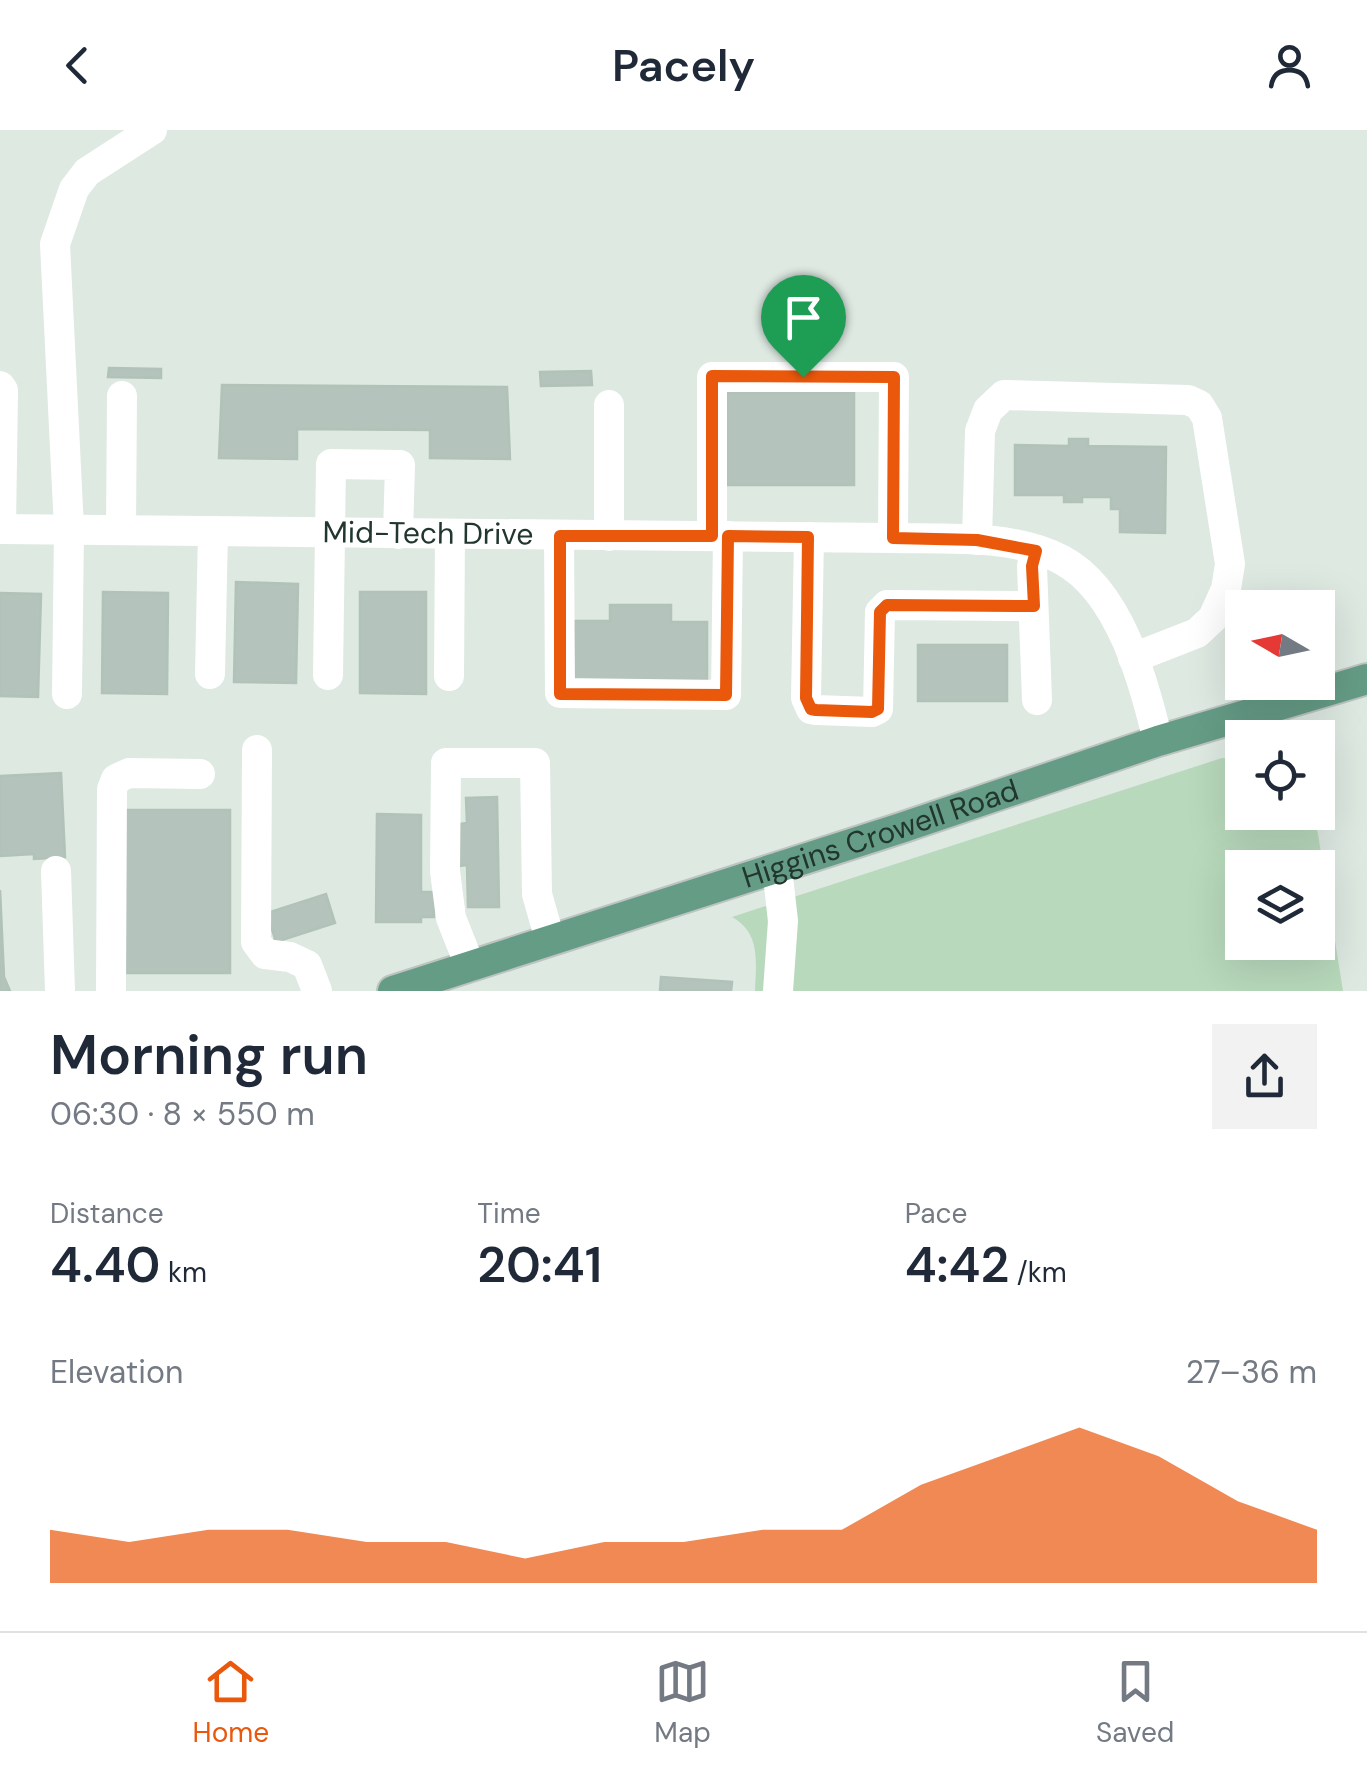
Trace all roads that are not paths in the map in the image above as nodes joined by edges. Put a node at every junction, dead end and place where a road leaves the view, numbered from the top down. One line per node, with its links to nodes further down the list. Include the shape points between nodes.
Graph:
1 (152, 130): 6 (street, via 87,172 74,188 56,244)
2 (0, 386): 5 (street)
3 (122, 396): 7 (street)
4 (608, 405): 13 (street)
5 (1, 529): 6 (street, Mid-Tech Drive)
6 (69, 529): 7 (street, Mid-Tech Drive); 25 (street)
7 (121, 530): 8 (street, Mid-Tech Drive)
8 (212, 531): 9 (street, Mid-Tech Drive); 21 (street)
9 (330, 533): 10 (street, Mid-Tech Drive); 10 (street, via 331,464 383,464 400,465); 22 (street)
10 (398, 534): 11 (street, Mid-Tech Drive)
11 (450, 534): 12 (street, Mid-Tech Drive); 23 (street)
12 (560, 536): 13 (street, Mid-Tech Drive); 14 (street, via 560,694 726,695)
13 (609, 536): 14 (street, Mid-Tech Drive)
14 (720, 536): 15 (street, Mid-Tech Drive); 16 (street, via 712,376 894,377)
15 (808, 537): 16 (street, Mid-Tech Drive); 19 (street, via 811,709 878,709 880,612 887,605)
16 (893, 538): 17 (street, Mid-Tech Drive)
17 (977, 540): 18 (street, Mid-Tech Drive); 20 (street, via 980,431 1004,395 1199,405 1207,418 1230,564 1226,589 1197,634)
18 (1036, 551): 19 (street); 20 (street, Mid-Tech Drive, via 1061,559 1093,586)
19 (1034, 606): 26 (street)
20 (1133, 658): 27 (street, Mid-Tech Drive)
21 (210, 674)
22 (328, 675)
23 (449, 676)
24 (1367, 679): 27 (main road, Higgins Crowell Road)
25 (67, 694)
26 (1037, 700)
27 (1158, 741): 30 (main road, Higgins Crowell Road)
28 (257, 750): 36 (street, via 256,942 265,954 307,965)
29 (200, 774): 35 (street, via 128,773 116,779)
30 (776, 868): 32 (main road, Higgins Crowell Road); 38 (street, via 783,921)
31 (56, 871): 34 (street)
32 (550, 940): 33 (main road, Higgins Crowell Road); 33 (street, via 536,894 535,763 446,763 445,871 451,918)
33 (470, 966): 37 (main road, Higgins Crowell Road)
34 (60, 991)
35 (111, 991)
36 (317, 991)
37 (393, 991)
38 (778, 991)

